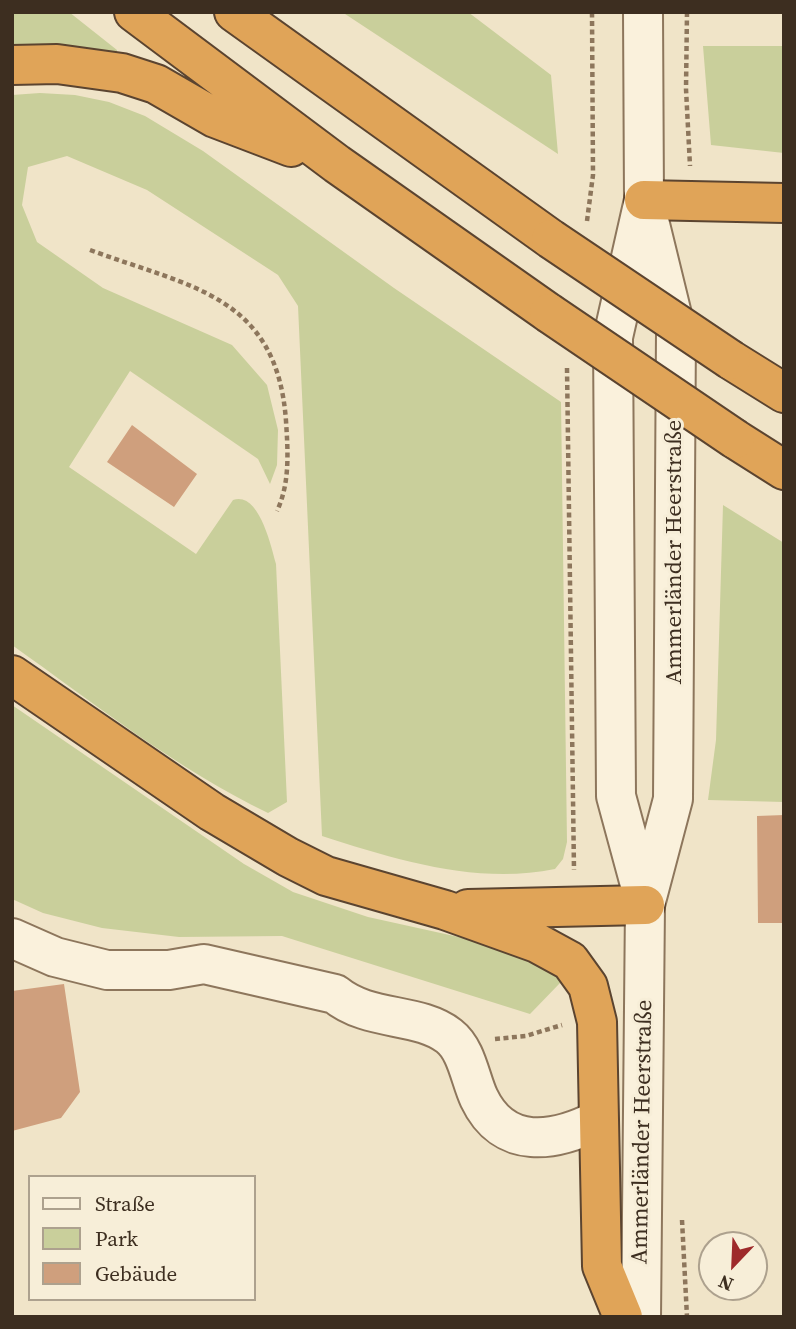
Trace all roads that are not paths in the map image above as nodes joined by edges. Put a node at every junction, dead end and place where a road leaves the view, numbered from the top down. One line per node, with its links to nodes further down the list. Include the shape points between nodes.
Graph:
1 (134, 12): 5 (highway)
2 (234, 12): 8 (highway, bridge, via 568,233 731,360)
3 (643, 12): 6 (street, Ammerländer Heerstraße)
4 (12, 65): 5 (highway, via 57,64 121,73 156,84 215,118)
5 (337, 164): 9 (highway, bridge)
6 (644, 200): 7 (highway); 11 (street, Ammerländer Heerstraße, via 613,351 616,796); 11 (street, Ammerländer Heerstraße, via 676,331 673,799)
7 (784, 203)
8 (784, 393)
9 (784, 470)
10 (12, 675): 12 (highway, via 212,813 288,857 326,876)
11 (645, 905): 12 (highway); 16 (street, Ammerländer Heerstraße)
12 (445, 910): 14 (highway, via 537,943 570,961 588,986 597,1022)
13 (12, 938): 14 (street, via 55,957 107,970 169,970 204,964 335,994 351,1007 437,1029 451,1037 480,1101 500,1126 529,1137 562,1136)
14 (598, 1119): 15 (highway, via 602,1266)
15 (623, 1317)
16 (642, 1317)

